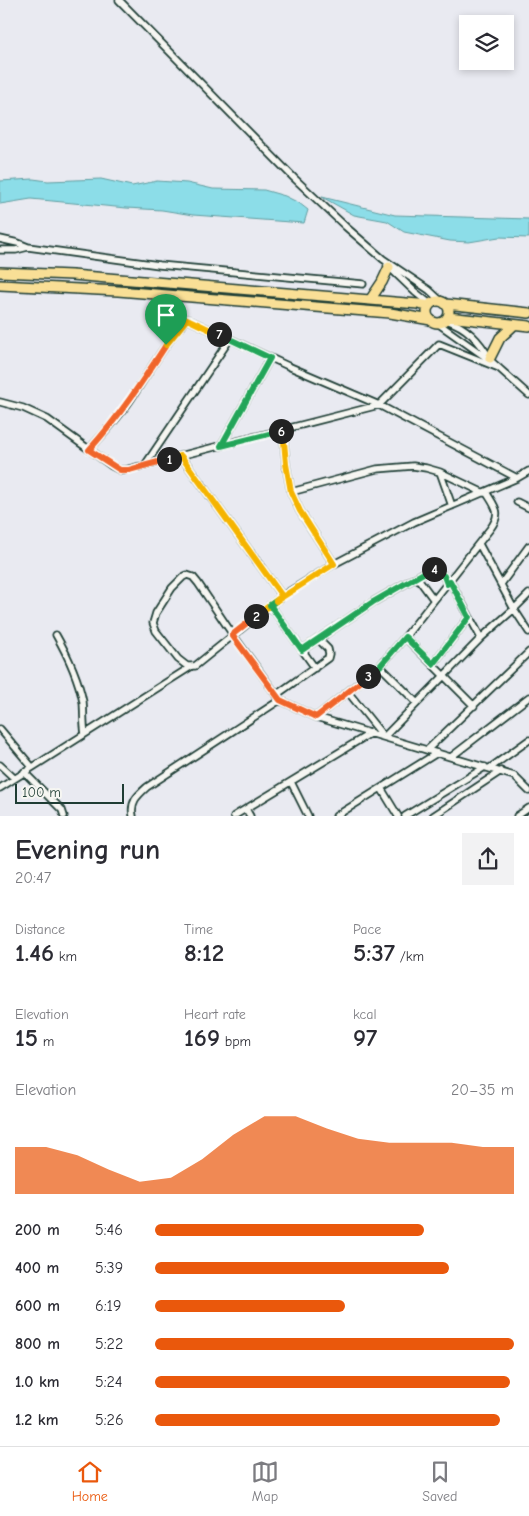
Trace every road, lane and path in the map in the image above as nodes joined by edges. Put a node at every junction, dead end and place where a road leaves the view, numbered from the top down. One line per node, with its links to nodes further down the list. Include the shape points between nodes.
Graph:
1 (118, 0): 5 (street, via 294,178)
2 (0, 239): 3 (street)
3 (28, 247): 4 (street); 8 (street, via 140,263)
4 (0, 250)
5 (383, 259): 6 (street); 11 (street)
6 (389, 267): 10 (main road); 12 (street)
7 (0, 272): 10 (main road)
8 (363, 284)
9 (0, 285): 15 (main road, via 390,313)
10 (370, 300): 12 (main road)
11 (444, 303): 12 (main road, via 438,301); 13 (main road); 14 (main road, via 449,312)
12 (429, 305): 15 (main road, via 427,312)
13 (529, 312)
14 (447, 319): 15 (main road); 16 (main road); 20 (street, via 470,332)
15 (433, 321): 20 (street)
16 (514, 325): 17 (main road); 20 (main road, via 498,340)
17 (529, 326)
18 (230, 339): 19 (street); 27 (street, via 187,319 111,426); 29 (street)
19 (270, 358): 24 (street); 26 (street)
20 (490, 360): 21 (street)
21 (499, 368): 22 (street); 24 (street, via 439,344)
22 (529, 395)
23 (0, 402): 27 (street, via 47,419)
24 (379, 405): 25 (street); 32 (street)
25 (283, 430): 26 (street); 33 (street)
26 (221, 446): 28 (street)
27 (89, 450): 29 (street, via 120,470)
28 (181, 456): 29 (street); 45 (street)
29 (145, 465)
30 (529, 471): 32 (street)
31 (440, 472): 33 (street, via 413,466 377,469); 34 (street); 36 (street)
32 (517, 478): 34 (street)
33 (291, 492): 40 (street)
34 (485, 492): 36 (street); 38 (street, via 498,513)
35 (517, 502): 37 (street)
36 (452, 506): 40 (street)
37 (529, 508)
38 (479, 544): 42 (street); 43 (street)
39 (529, 546): 43 (street)
40 (334, 564): 45 (street)
41 (417, 576): 42 (street, via 435,570); 46 (street); 55 (street)
42 (448, 583): 46 (street); 49 (street)
43 (500, 584): 48 (street)
44 (529, 594): 48 (street)
45 (282, 596): 47 (street)
46 (434, 600): 53 (street)
47 (270, 605): 52 (street); 56 (street)
48 (514, 610): 50 (street); 54 (street)
49 (469, 617): 54 (street); 58 (street)
50 (529, 632)
51 (56, 635): 71 (street, via 77,680 83,702)
52 (232, 635): 59 (street); 59 (street, via 196,579 189,575 182,577 160,606 153,623 178,659); 65 (street)
53 (405, 637): 58 (street); 60 (street)
54 (481, 638): 62 (street)
55 (318, 639): 56 (street); 61 (street, via 330,654)
56 (302, 650): 61 (street)
57 (529, 652): 67 (street)
58 (433, 664): 62 (street)
59 (192, 666): 71 (street)
60 (380, 666): 63 (street); 66 (street)
61 (315, 668): 65 (street)
62 (444, 675): 66 (street); 67 (street)
63 (348, 692): 68 (street); 72 (street)
64 (529, 697): 76 (street)
65 (278, 698): 68 (street); 92 (street, via 137,795)
66 (417, 704): 72 (street)
67 (474, 706): 74 (street)
68 (316, 717): 70 (street)
69 (0, 729): 78 (street)
70 (371, 733): 72 (street); 84 (street)
71 (85, 734): 78 (street)
72 (384, 737): 74 (street)
73 (529, 740): 79 (street)
74 (427, 750): 75 (street)
75 (437, 753): 76 (street); 87 (street)
76 (451, 757): 79 (street)
77 (0, 765): 82 (street)
78 (32, 767): 80 (street)
79 (488, 768): 81 (street); 98 (street)
80 (24, 772): 82 (street); 91 (street, via 62,810)
81 (501, 772): 85 (street, via 514,776); 99 (street)
82 (14, 778): 86 (street)
83 (529, 780): 85 (street)
84 (291, 782): 90 (street); 95 (street)
85 (523, 784): 88 (street)
86 (0, 788)
87 (381, 788): 96 (street); 97 (street)
88 (529, 791)
89 (529, 808): 100 (street)
90 (246, 809): 93 (street); 94 (street)
91 (64, 816)
92 (133, 816)
93 (234, 816)
94 (250, 816)
95 (308, 816)
96 (336, 816)
97 (398, 816)
98 (405, 816)
99 (433, 816)
100 (517, 816)

